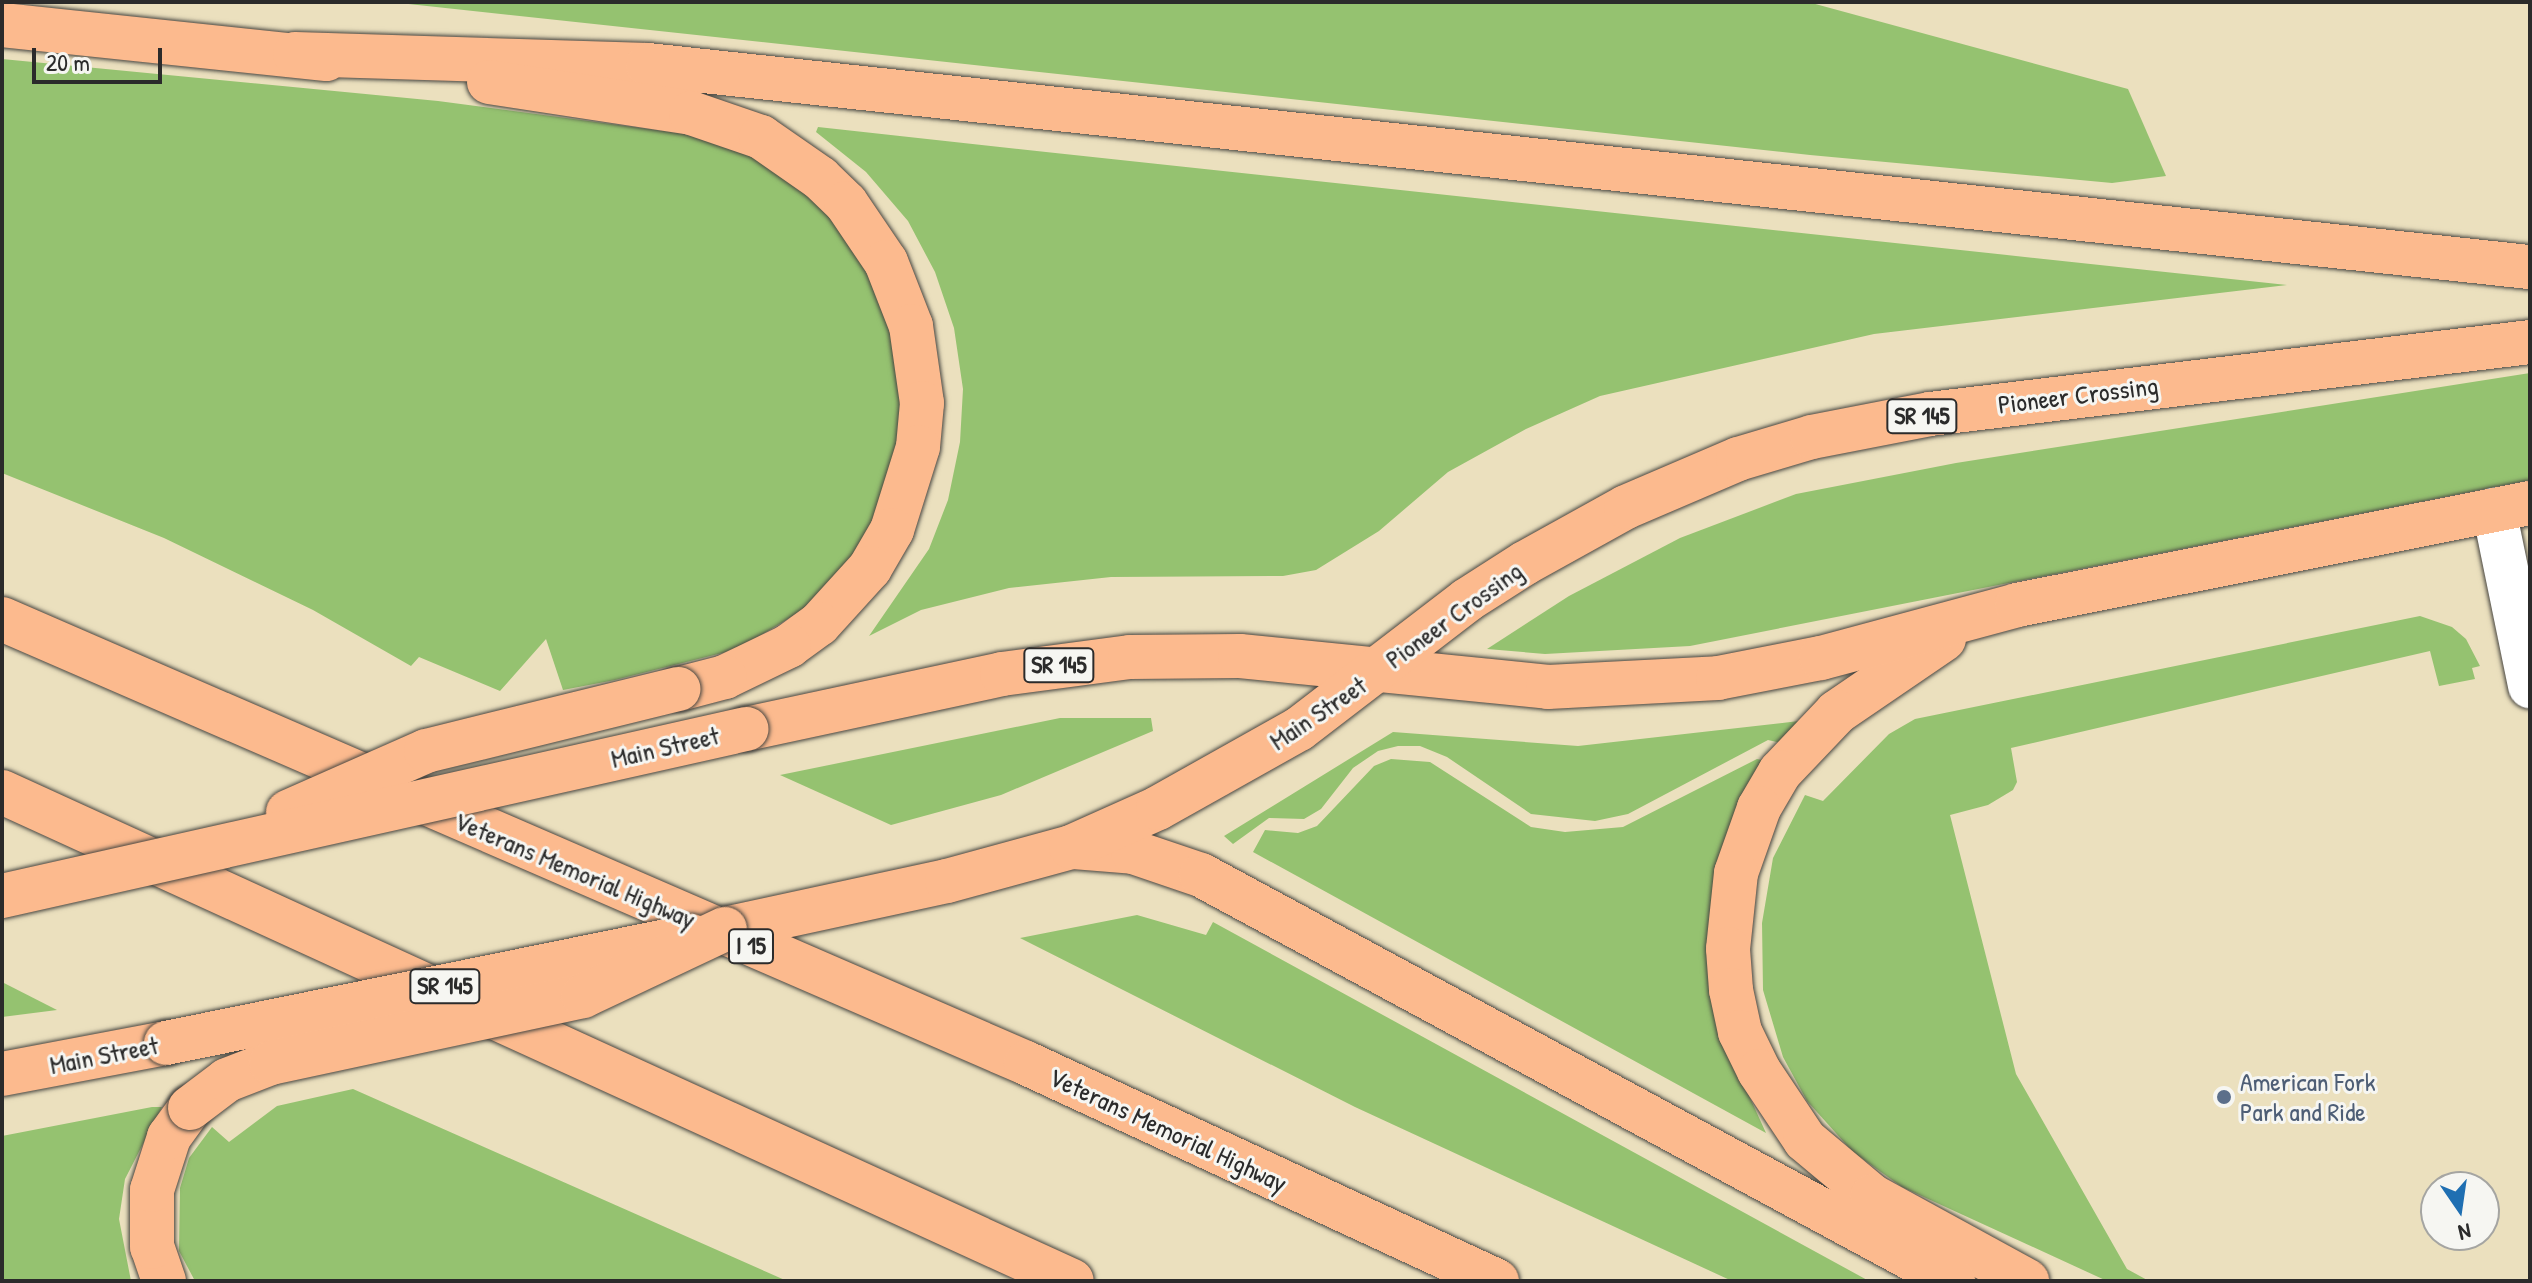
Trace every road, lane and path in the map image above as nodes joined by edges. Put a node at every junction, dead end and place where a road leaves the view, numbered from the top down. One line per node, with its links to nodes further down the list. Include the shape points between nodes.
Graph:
1 (2, 25): 2 (main road)
2 (295, 54): 3 (main road, via 648,65); 12 (main road, bridge, via 652,106 727,122 761,137 820,178 868,231 901,293 919,360 918,447 892,530 870,568 819,624 758,664 679,689 426,751)
3 (2530, 267)
4 (2530, 342): 8 (main road, Pioneer Crossing / SR 145, via 1946,412 1776,447 1701,473 1589,525 1467,600)
5 (2512, 507): 6 (main road, Pioneer Crossing / SR 145); 9 (street)
6 (2017, 605): 8 (main road, Pioneer Crossing / SR 145, via 1821,658 1678,682 1548,687); 20 (main road, via 1922,651 1806,740 1780,772 1745,840 1728,949 1740,1032 1805,1140 1872,1196)
7 (2, 619): 18 (main road, Veterans Memorial Highway / I 15, via 1026,1063)
8 (1376, 673): 11 (main road, Main Street / SR 145, via 1299,729 1212,780); 12 (main road, Main Street / SR 145, bridge, via 1217,655 1087,660 746,729)
9 (2530, 686)
10 (2, 792): 17 (main road)
11 (1071, 847): 14 (main road, Main Street / SR 145, via 947,881); 19 (main road, via 1133,852 1201,875)
12 (198, 852): 13 (main road, Main Street / SR 145, bridge)
13 (2, 896)
14 (725, 929): 15 (main road, Main Street / SR 145, bridge); 16 (main road, bridge, via 583,996 271,1063 227,1080 190,1108 169,1137 152,1190 152,1247)
15 (2, 1074)
16 (164, 1281)
17 (1072, 1281)
18 (1497, 1281)
19 (1953, 1281)
20 (2027, 1281)

